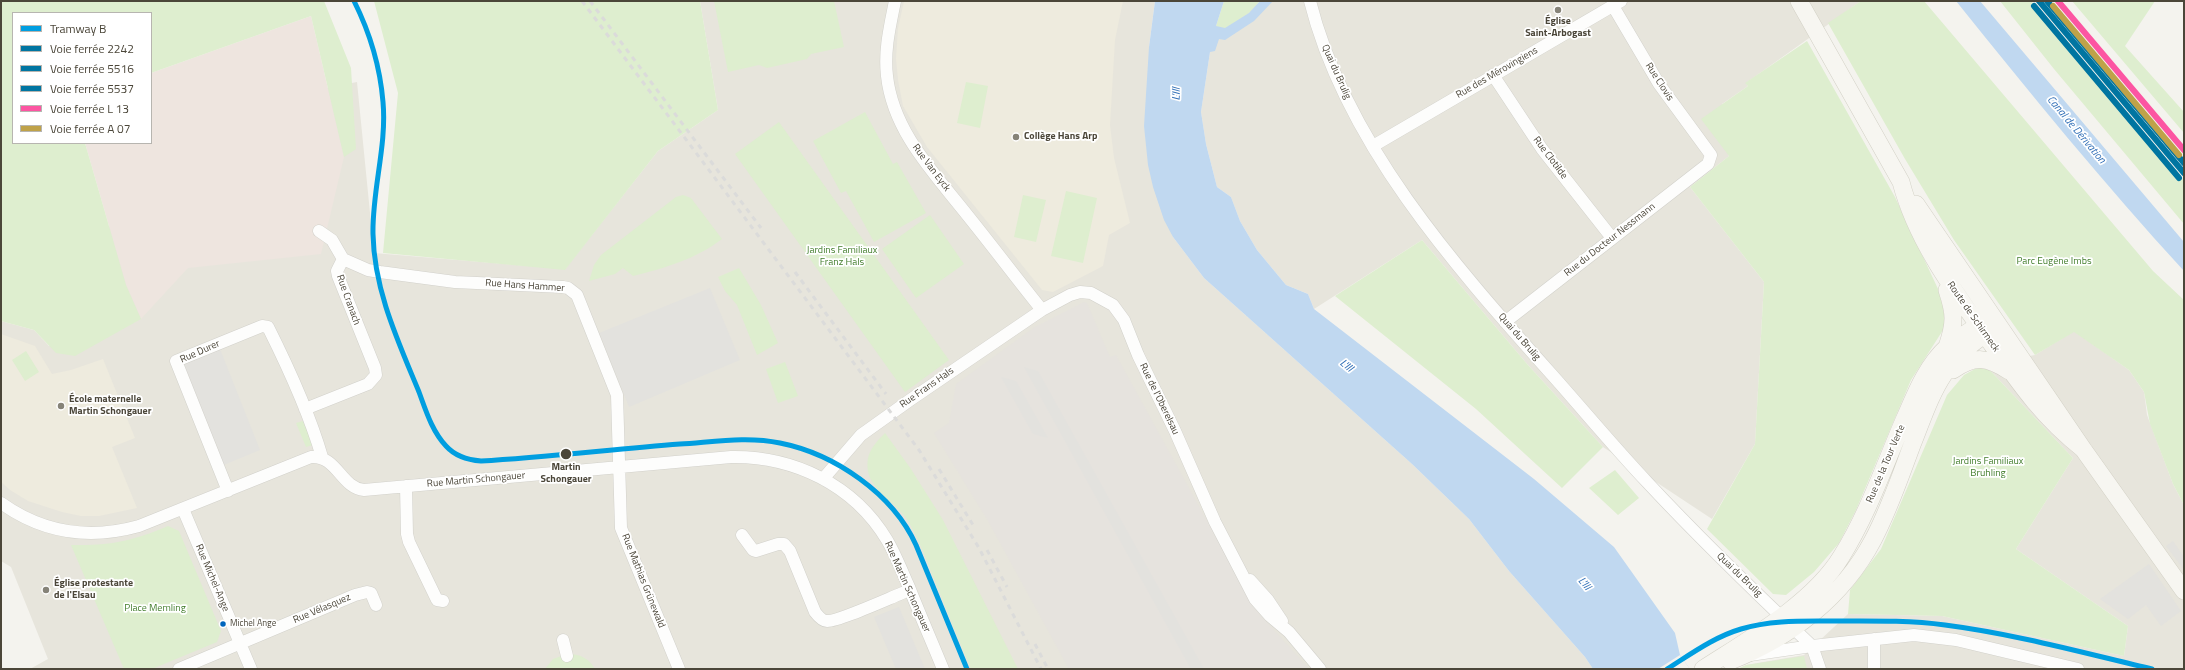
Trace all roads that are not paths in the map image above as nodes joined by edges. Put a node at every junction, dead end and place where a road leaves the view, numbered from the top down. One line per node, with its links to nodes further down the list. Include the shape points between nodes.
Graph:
1 (895, 1): 13 (street, Rue Van Eyck, via 887,39 886,62 890,92 899,121 919,154)
2 (1310, 1): 6 (street, Quai du Brulig, via 1321,38)
3 (1799, 1): 8 (main road, Route de Schirmeck)
4 (1617, 3): 5 (street, Rue des Mérovingiens); 7 (street, Rue Clovis, via 1659,84)
5 (1493, 75): 6 (street, Rue des Mérovingiens); 10 (street, Rue Clotilde, via 1542,150)
6 (1373, 146): 14 (street, Quai du Brulig, via 1425,225)
7 (1711, 155): 10 (street, Rue du Docteur Nessmann, via 1708,164)
8 (1901, 182): 12 (main road, Route de Schirmeck, via 1908,208); 15 (main road)
9 (319, 231): 11 (street, Rue Cranach, via 332,240)
10 (1612, 238): 14 (street, Rue du Docteur Nessmann)
11 (343, 259): 19 (street, Rue Cranach, via 338,276 376,375 368,384); 22 (street, Rue Hans Hammer, via 368,270 395,274 455,282 563,287 573,292 580,302 617,395)
12 (1936, 261): 15 (main road, Route de Schirmeck); 16 (main road, Route de Schirmeck, via 1954,313)
13 (1042, 310): 23 (street, Rue Frans Hals, via 861,434); 44 (street, Rue de l'Oberelsau, via 1070,295 1086,292 1105,299 1119,312 1214,522 1238,566 1268,600 1289,632)
14 (1505, 322): 33 (street, Quai du Brulig, via 1647,483)
15 (1989, 326): 16 (main road, Rue de la Tour Verte); 17 (main road, Route de Schirmeck); 18 (main road, Rue de la Tour Verte, via 1951,363); 20 (main road, via 2053,405)
16 (1947, 347): 33 (main road, Rue de la Tour Verte, via 1923,380 1864,517 1841,558)
17 (2011, 372): 18 (main road, Route de Schirmeck, via 1997,363 1974,359); 20 (main road, Route de Schirmeck, via 2046,416)
18 (1941, 378): 33 (main road, Rue de la Tour Verte, via 1930,399 1881,522 1864,555 1848,578 1824,603)
19 (305, 409): 21 (street, Rue Durer); 25 (street, Rue Durer, via 265,325 176,361)
20 (2083, 449): 30 (main road)
21 (322, 457): 24 (street, Rue Martin Schongauer, via 359,490); 25 (street, via 311,457)
22 (618, 466): 23 (street, Rue Martin Schongauer, via 748,457 785,463); 24 (street, Rue Martin Schongauer); 42 (street, Rue Mathias Grünewald, via 621,528)
23 (823, 479): 29 (street, Rue Martin Schongauer, via 862,508 880,529)
24 (406, 486): 31 (street, via 406,534 431,590 438,600)
25 (228, 491): 27 (street)
26 (1, 503): 27 (street, via 31,522 79,533 129,529)
27 (183, 509): 36 (street, Rue Michel-Ange)
28 (742, 536): 29 (street, via 756,551 784,544 790,551 815,612 823,620 840,618)
29 (910, 590): 43 (street, Rue Martin Schongauer)
30 (2184, 591)
31 (443, 601)
32 (376, 605): 36 (street, Rue Vélasquez, via 371,593 362,592)
33 (1787, 622): 37 (street, Quai du Brulig); 39 (main road, via 1770,644); 45 (main road, via 1764,630)
34 (1874, 639): 37 (street); 48 (street); 49 (street, via 1914,635 1956,640)
35 (563, 640): 38 (street)
36 (240, 643): 40 (street); 41 (street, Rue Michel-Ange)
37 (1812, 646): 39 (street); 47 (street)
38 (568, 656)
39 (1739, 658): 46 (main road)
40 (179, 669)
41 (251, 669)
42 (679, 669)
43 (943, 669)
44 (1320, 669)
45 (1703, 669)
46 (1708, 669)
47 (1820, 669)
48 (1874, 669)
49 (2078, 669)

